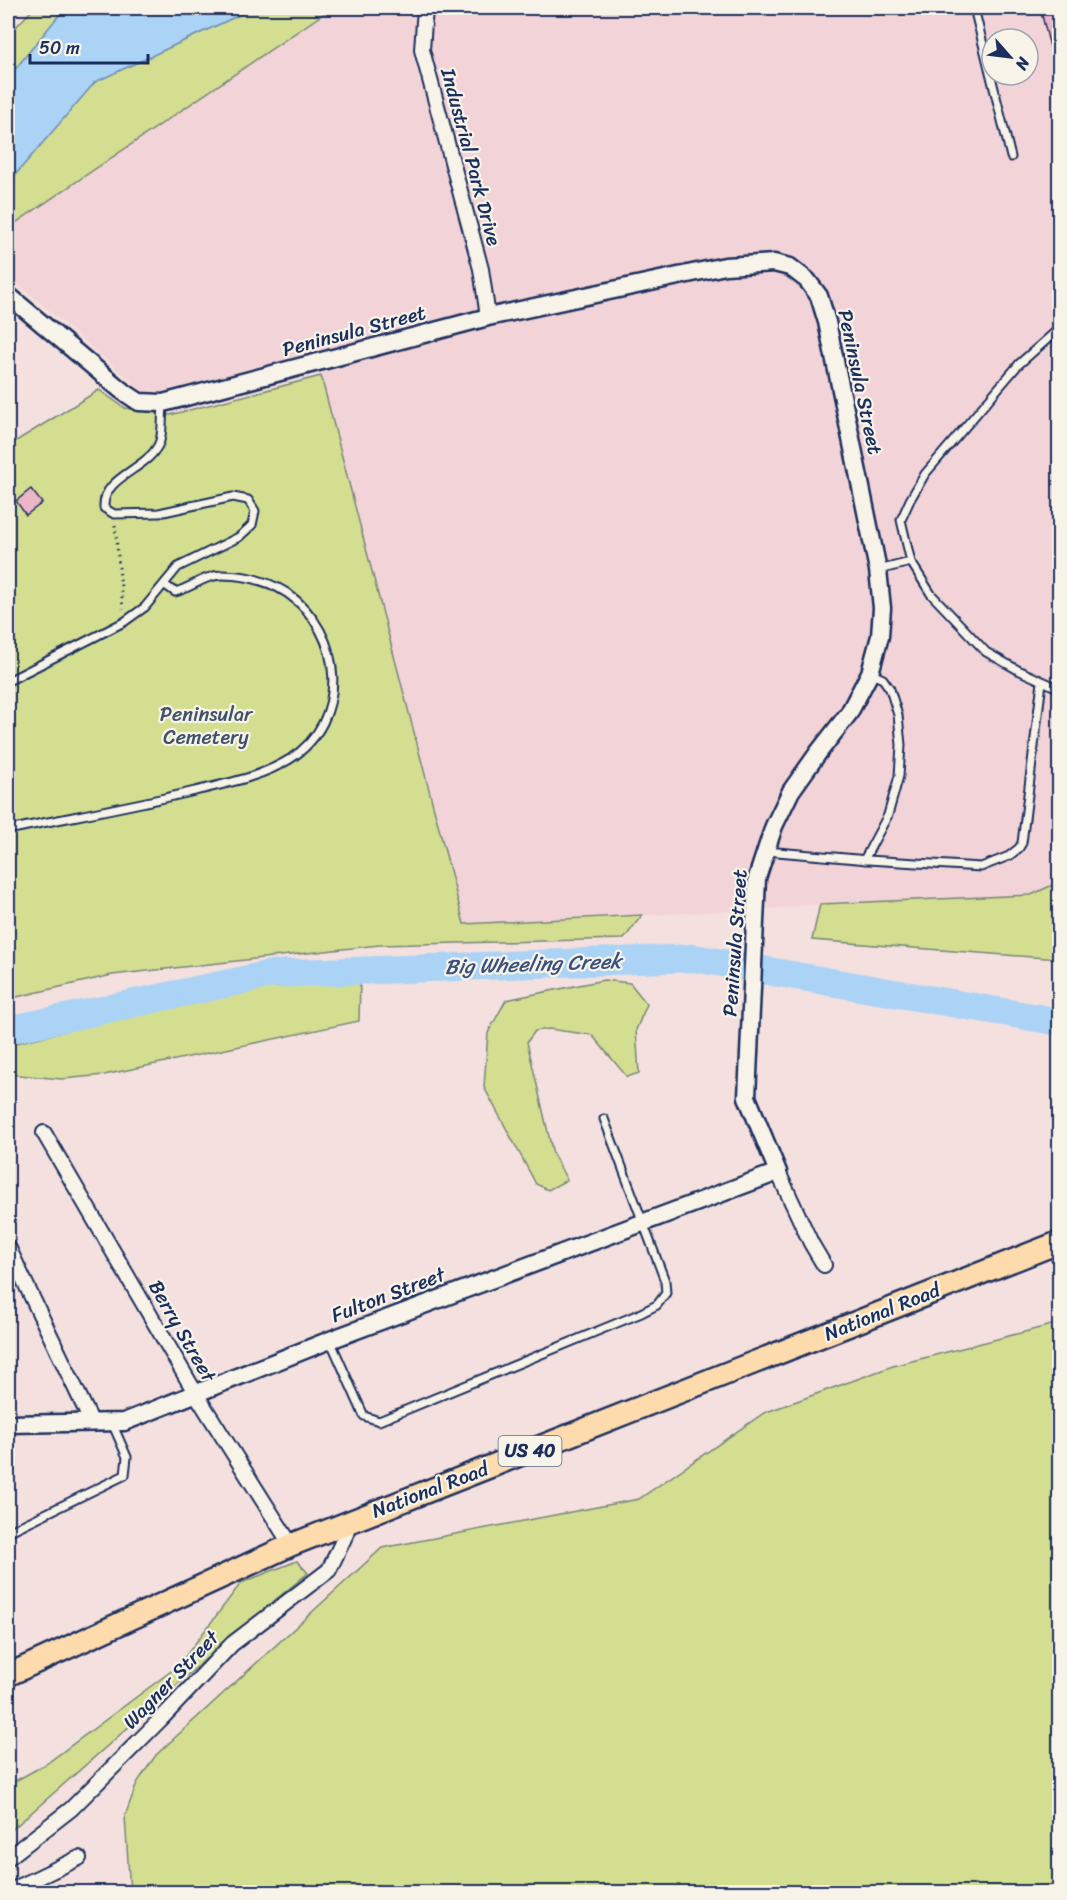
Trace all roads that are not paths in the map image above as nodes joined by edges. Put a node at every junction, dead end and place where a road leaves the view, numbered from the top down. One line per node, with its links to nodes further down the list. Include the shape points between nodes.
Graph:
1 (425, 8): 5 (street, Industrial Park Drive, via 422,50 481,269)
2 (974, 8): 3 (lane)
3 (1011, 157)
4 (8, 295): 7 (street, Peninsula Street, via 121,390 139,402)
5 (488, 317): 7 (street, Peninsula Street); 9 (street, Peninsula Street, via 725,266 774,262 790,267 819,296 827,322)
6 (1059, 328): 8 (lane, via 1019,364 926,474 901,520)
7 (163, 403): 10 (lane, via 160,441 148,458 111,486 104,508 114,514 159,513 233,496 248,500 255,511 252,525 239,537 178,567)
8 (911, 562): 9 (lane); 13 (lane, via 931,594 986,652)
9 (878, 570): 11 (street, Peninsula Street, via 880,636)
10 (165, 585): 12 (lane, via 146,607 124,622); 15 (lane, via 175,592 219,575 243,577 286,593 306,610 321,632 331,658 334,685 327,714 312,740 290,758 256,776)
11 (870, 674): 16 (street, Peninsula Street, via 849,713 791,791); 17 (lane, via 883,679 890,689 898,714 901,746 899,776 888,815)
12 (8, 681)
13 (1042, 682): 14 (lane); 17 (lane, via 1019,848 981,867)
14 (1059, 689)
15 (8, 830)
16 (765, 851): 17 (lane); 20 (street, Peninsula Street, via 757,878 747,1097)
17 (864, 860)
18 (604, 1119): 21 (lane)
19 (44, 1133): 26 (street, Berry Street)
20 (778, 1172): 21 (street, Fulton Street); 24 (street)
21 (643, 1221): 25 (street, Fulton Street); 25 (lane, via 666,1293 657,1305 379,1421 364,1416)
22 (1059, 1242): 30 (main road, National Road / US 40)
23 (8, 1247): 28 (street)
24 (824, 1265)
25 (330, 1340): 26 (street, Fulton Street)
26 (196, 1394): 27 (street, Fulton Street, via 124,1422); 32 (street, Berry Street)
27 (111, 1422): 28 (street, Fulton Street); 31 (lane, via 127,1457 126,1475)
28 (92, 1423): 29 (street, Fulton Street)
29 (8, 1424)
30 (348, 1522): 32 (main road, National Road / US 40); 34 (street, Wagner Street, via 329,1570 232,1644 71,1809)
31 (8, 1532)
32 (291, 1545): 33 (main road, National Road / US 40)
33 (8, 1675)
34 (8, 1858)
35 (79, 1858): 36 (street)
36 (8, 1892)

